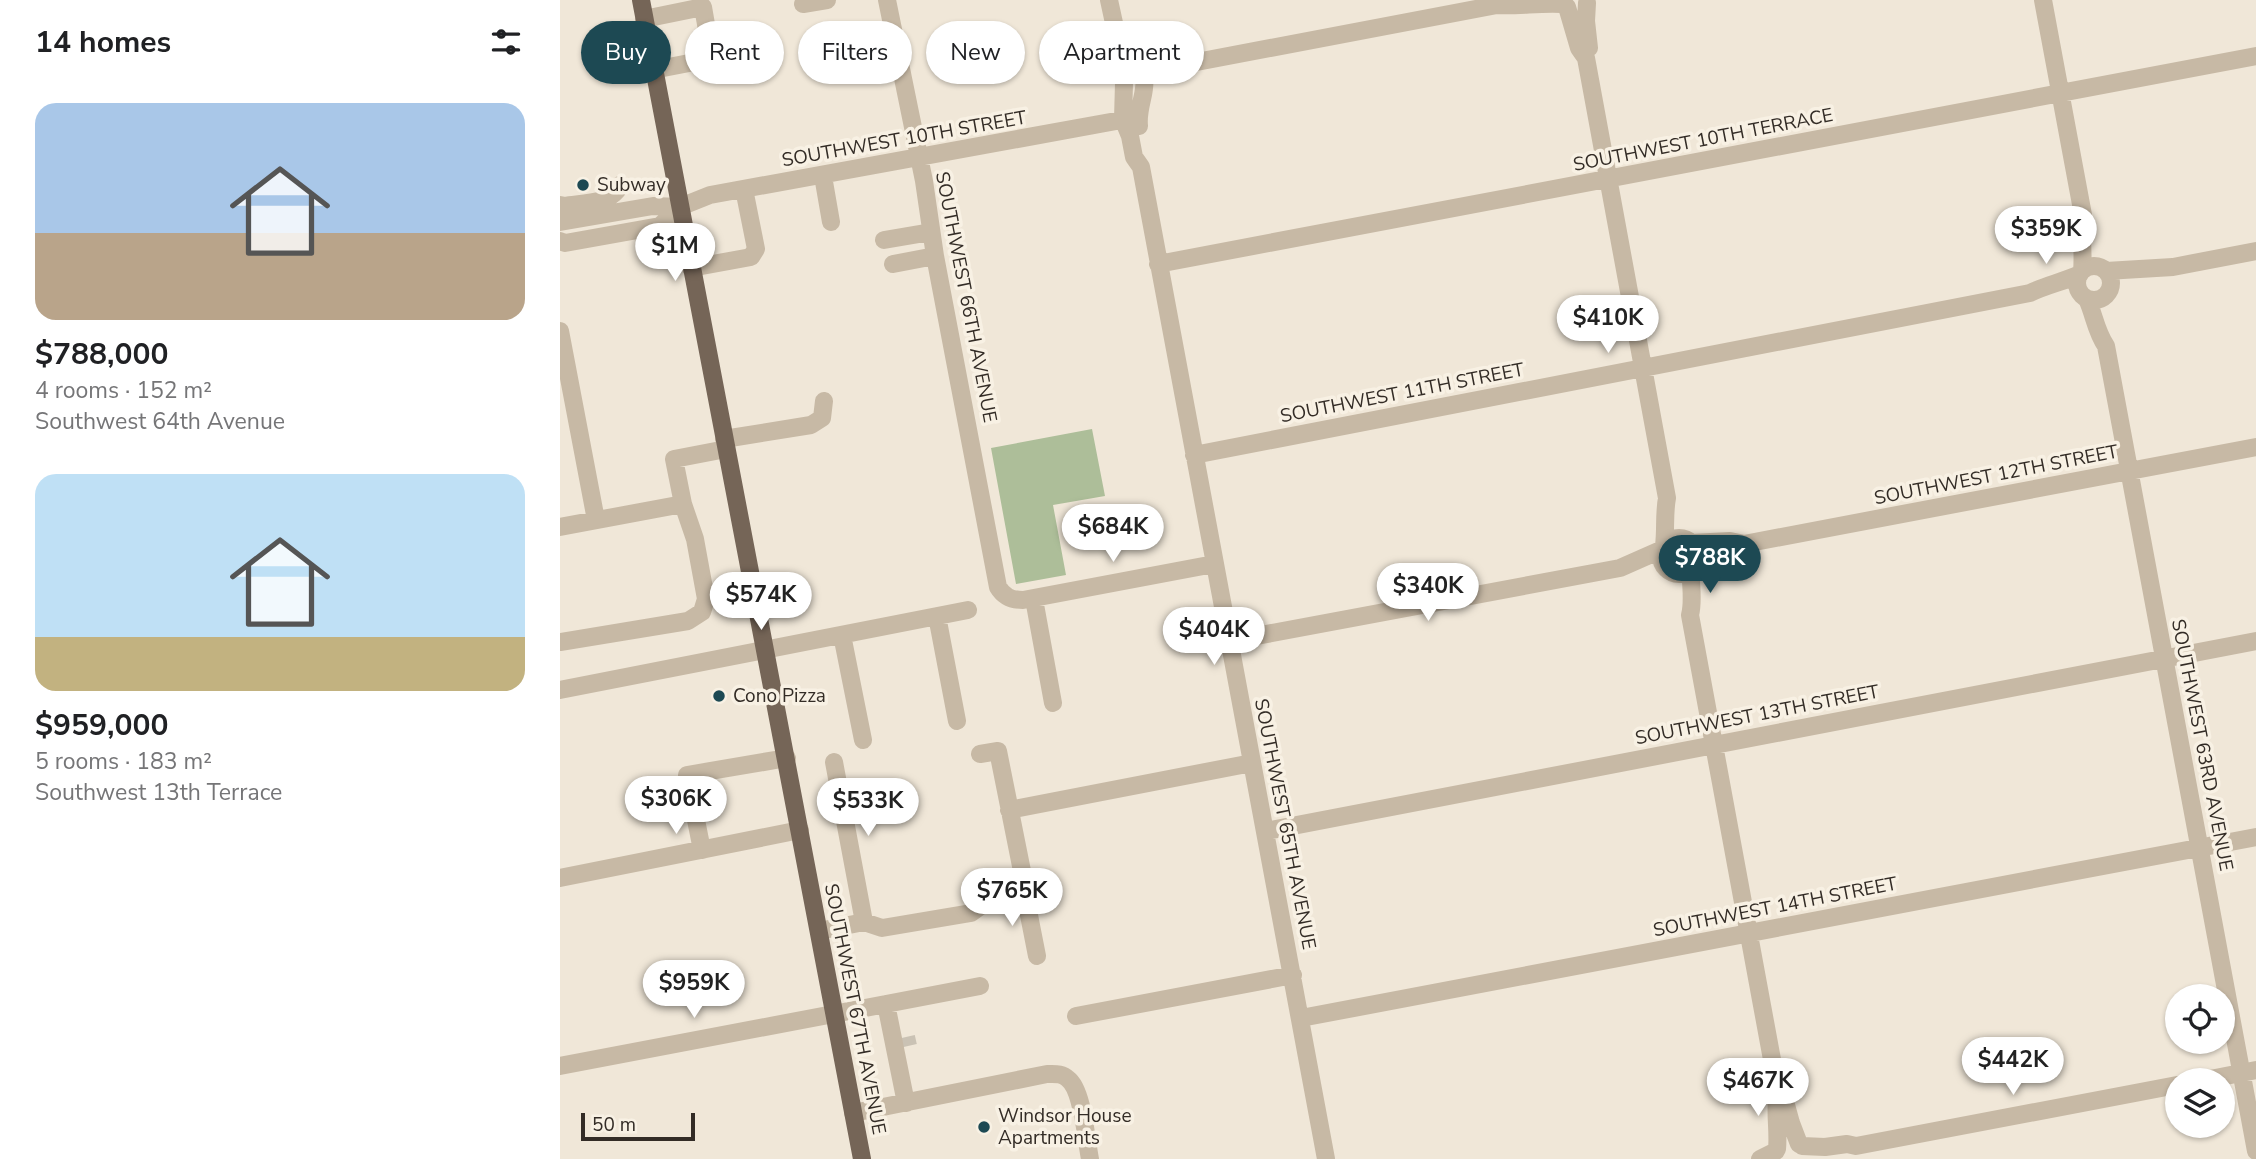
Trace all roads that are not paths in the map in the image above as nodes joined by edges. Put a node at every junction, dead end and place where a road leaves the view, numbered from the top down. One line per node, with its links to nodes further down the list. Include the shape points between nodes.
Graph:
1 (641, 0): 10 (main road, SOUTHWEST 67TH AVENUE)
2 (827, 0): 8 (street)
3 (887, 0): 21 (street, SOUTHWEST 66TH AVENUE)
4 (1109, 0): 12 (street, SOUTHWEST 65TH AVENUE)
5 (2043, 0): 19 (street)
6 (1501, 2): 9 (street, via 1514,6); 15 (street)
7 (1588, 2): 9 (street, via 1577,8); 14 (street, via 1590,46)
8 (803, 4)
9 (1562, 4): 14 (street)
10 (644, 19): 11 (street, via 702,8)
11 (705, 21)
12 (1114, 21)
13 (2256, 56): 19 (street, SOUTHWEST 10TH TERRACE)
14 (1586, 58): 23 (street)
15 (1204, 60)
16 (656, 84): 27 (main road, SOUTHWEST 67TH AVENUE)
17 (1125, 84): 20 (street, SOUTHWEST 65TH AVENUE)
18 (1145, 84): 20 (street, SOUTHWEST 65TH AVENUE)
19 (2060, 93): 23 (street, SOUTHWEST 10TH TERRACE); 28 (street)
20 (1131, 118): 21 (street, SOUTHWEST 10TH STREET); 37 (street, SOUTHWEST 65TH AVENUE, via 1130,136)
21 (918, 158): 22 (street, SOUTHWEST 10TH STREET); 31 (street, SOUTHWEST 66TH AVENUE)
22 (823, 176): 25 (street, SOUTHWEST 10TH STREET); 30 (street)
23 (1608, 180): 37 (street, SOUTHWEST 10TH TERRACE); 47 (street)
24 (620, 185): 26 (street, via 610,197)
25 (744, 189): 27 (street, SOUTHWEST 10TH STREET); 39 (street, via 756,249 751,257)
26 (560, 205)
27 (680, 207): 29 (street, via 653,206); 33 (street, via 660,226); 39 (main road, SOUTHWEST 67TH AVENUE)
28 (2083, 215): 40 (street); 41 (street)
29 (560, 222)
30 (831, 222)
31 (931, 232): 32 (street); 35 (street, SOUTHWEST 66TH AVENUE)
32 (884, 240)
33 (560, 241)
34 (2256, 251): 38 (street)
35 (935, 256): 36 (street); 64 (street, SOUTHWEST 66TH AVENUE, via 996,579 1009,598)
36 (893, 264)
37 (1158, 264): 51 (street, SOUTHWEST 65TH AVENUE)
38 (2173, 267): 40 (street); 42 (street, via 2154,276 2128,279)
39 (691, 268): 49 (main road, SOUTHWEST 67TH AVENUE)
40 (2105, 270): 41 (street, via 2092,266); 42 (street, via 2111,280)
41 (2081, 272): 43 (street, SOUTHWEST 11TH STREET); 44 (street, via 2078,288)
42 (2108, 292): 44 (street, via 2098,300); 46 (street, SOUTHWEST 63RD AVENUE, via 2111,336)
43 (2030, 293): 44 (street, SOUTHWEST 11TH STREET); 47 (street, SOUTHWEST 11TH STREET)
44 (2085, 297): 46 (street, SOUTHWEST 63RD AVENUE)
45 (560, 331): 55 (street)
46 (2106, 346): 52 (street, SOUTHWEST 63RD AVENUE)
47 (1643, 368): 51 (street, SOUTHWEST 11TH STREET); 53 (street)
48 (824, 401): 49 (street, via 822,418 811,425)
49 (725, 444): 54 (street, via 674,459); 72 (main road, SOUTHWEST 67TH AVENUE)
50 (2256, 447): 52 (street, SOUTHWEST 12TH STREET)
51 (1194, 455): 60 (street, SOUTHWEST 65TH AVENUE)
52 (2130, 471): 58 (street, SOUTHWEST 12TH STREET); 73 (street, SOUTHWEST 63RD AVENUE)
53 (1667, 498): 57 (street); 59 (street)
54 (683, 504): 55 (street); 71 (street, via 706,599 702,612 688,621)
55 (596, 520): 56 (street)
56 (560, 527)
57 (1690, 542): 58 (street, SOUTHWEST 12TH STREET); 59 (street, via 1676,538); 61 (street, via 1696,552)
58 (1744, 544): 61 (street, SOUTHWEST 12TH STREET)
59 (1663, 547): 62 (street); 63 (street, via 1661,558)
60 (1214, 564): 64 (street); 69 (street, SOUTHWEST 65TH AVENUE)
61 (1693, 566): 63 (street, via 1681,574); 66 (street)
62 (1620, 568): 63 (street); 69 (street)
63 (1668, 570): 66 (street)
64 (1034, 599): 75 (street)
65 (968, 610): 67 (street)
66 (1690, 615): 78 (street)
67 (937, 616): 68 (street); 76 (street)
68 (842, 635): 72 (street); 77 (street)
69 (1229, 641): 82 (street, SOUTHWEST 65TH AVENUE)
70 (2256, 641): 73 (street, SOUTHWEST 13TH STREET)
71 (560, 642)
72 (766, 650): 74 (street); 80 (main road, SOUTHWEST 67TH AVENUE)
73 (2164, 658): 78 (street, SOUTHWEST 13TH STREET); 87 (street, SOUTHWEST 63RD AVENUE)
74 (560, 690)
75 (1053, 703)
76 (957, 721)
77 (863, 740)
78 (1714, 744): 85 (street, SOUTHWEST 13TH STREET); 93 (street)
79 (980, 754): 83 (street, via 998,751)
80 (786, 758): 84 (main road, SOUTHWEST 67TH AVENUE); 88 (street, via 687,775)
81 (834, 762): 91 (street)
82 (1252, 763): 83 (street); 85 (street, SOUTHWEST 65TH AVENUE)
83 (1009, 810): 90 (street, via 1024,881)
84 (800, 830): 88 (street); 92 (main road, SOUTHWEST 67TH AVENUE)
85 (1266, 831): 95 (street, SOUTHWEST 65TH AVENUE)
86 (2256, 837): 87 (street, SOUTHWEST 14TH STREET)
87 (2200, 848): 93 (street, SOUTHWEST 14TH STREET); 104 (street, SOUTHWEST 63RD AVENUE)
88 (702, 850): 89 (street)
89 (560, 878)
90 (1018, 889): 91 (street, via 971,913 883,928); 94 (street, via 1027,905)
91 (864, 922): 92 (street)
92 (819, 931): 98 (main road, SOUTHWEST 67TH AVENUE)
93 (1749, 933): 100 (street, SOUTHWEST 14TH STREET); 106 (street)
94 (1037, 956)
95 (1293, 975): 99 (street); 100 (street, SOUTHWEST 65TH AVENUE)
96 (980, 986): 97 (street)
97 (886, 1004): 98 (street); 101 (street)
98 (835, 1013): 102 (street); 108 (main road, SOUTHWEST 67TH AVENUE)
99 (1076, 1016)
100 (1301, 1017): 115 (street, SOUTHWEST 65TH AVENUE)
101 (891, 1027): 103 (street); 103 (street, via 902,1030 907,1042 908,1055)
102 (560, 1066)
103 (899, 1070): 107 (street)
104 (2249, 1071): 111 (street, SOUTHWEST 63RD AVENUE)
105 (2165, 1087): 109 (street)
106 (1778, 1092): 110 (street, via 1787,1103); 112 (street, via 1779,1127)
107 (906, 1103): 108 (street); 114 (street, via 1060,1074 1077,1090)
108 (853, 1113): 113 (main road, SOUTHWEST 67TH AVENUE)
109 (1856, 1146): 110 (street); 116 (street, via 1848,1153)
110 (1803, 1149): 112 (street, via 1788,1142)
111 (2256, 1151)
112 (1772, 1154)
113 (862, 1159)
114 (1090, 1159)
115 (1326, 1159)
116 (1822, 1159)

